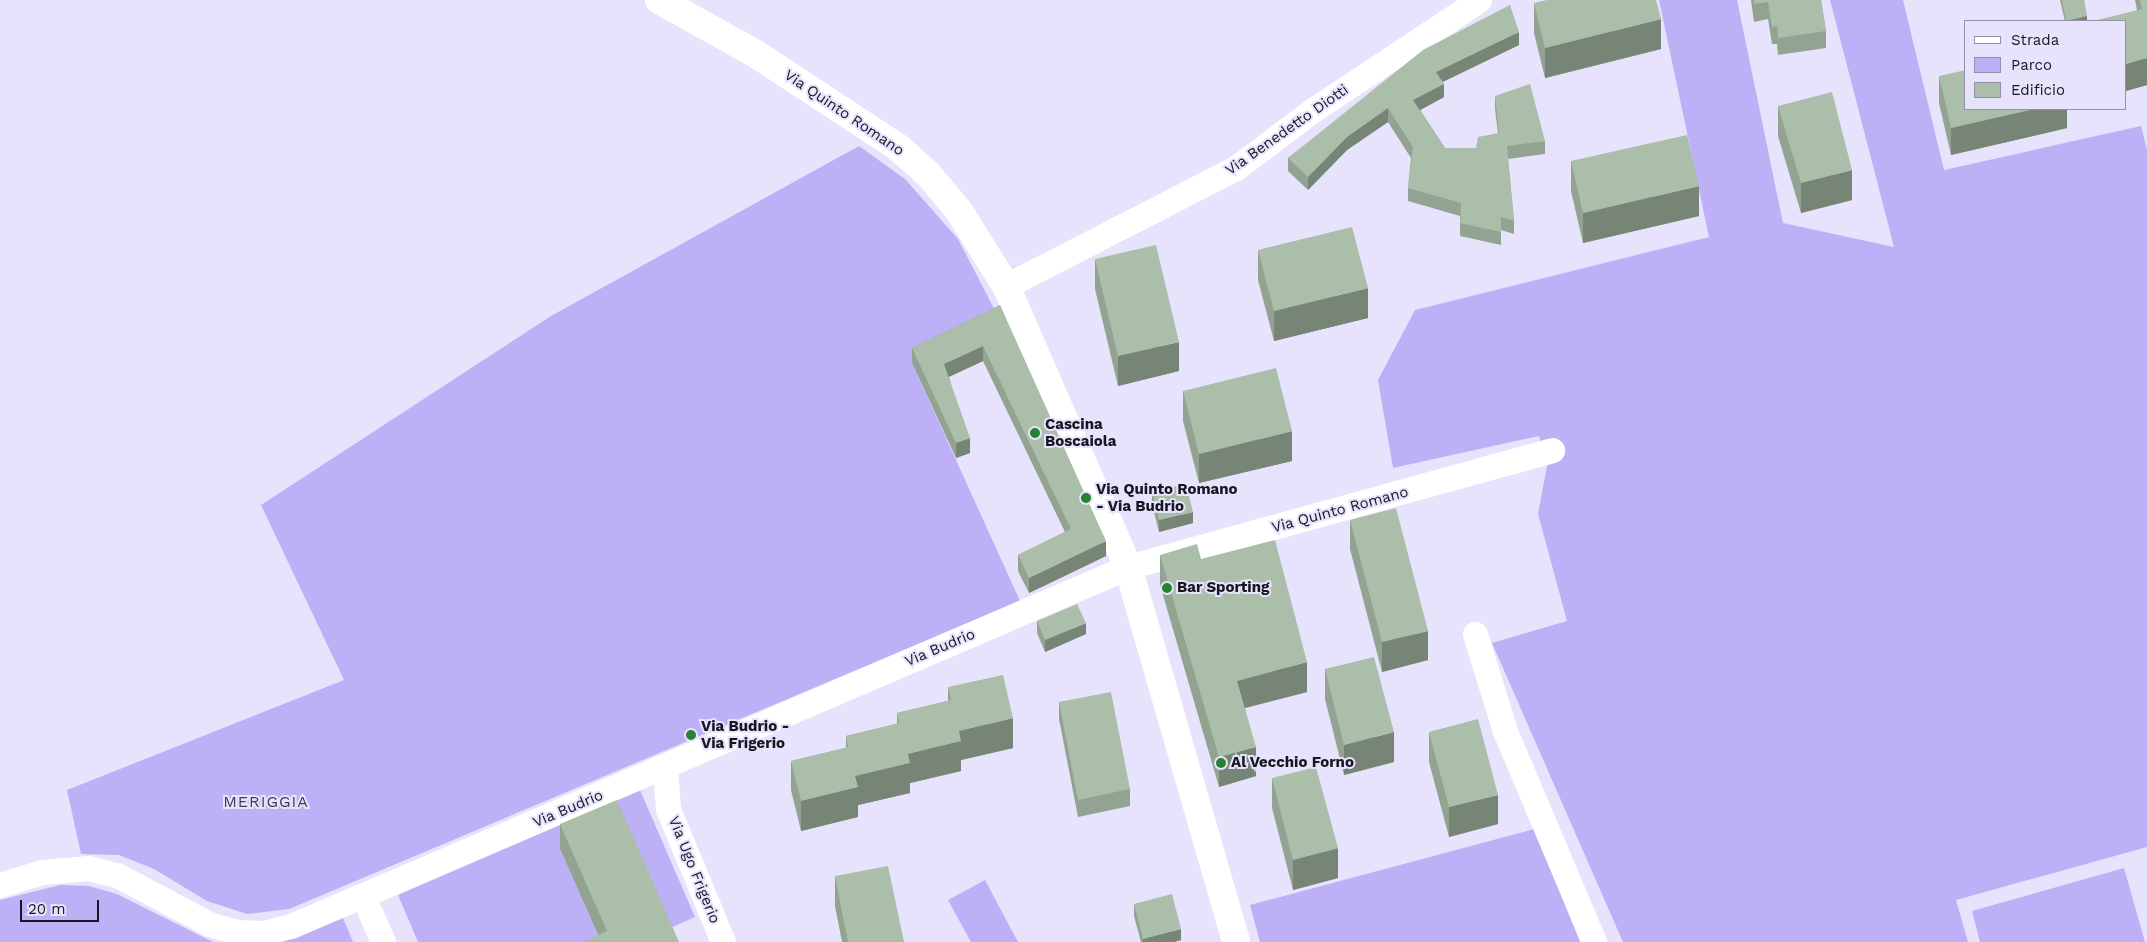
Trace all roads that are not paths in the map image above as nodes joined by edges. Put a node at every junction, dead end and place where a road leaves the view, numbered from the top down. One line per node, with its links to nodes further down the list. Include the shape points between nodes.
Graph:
1 (660, 0): 3 (street, Via Quinto Romano, via 756,54 899,148 928,174 959,211)
2 (1479, 0): 3 (street, Via Benedetto Diotti, via 1313,110 1236,168)
3 (1006, 286): 5 (street, Via Quinto Romano)
4 (1552, 450): 5 (street, Via Quinto Romano)
5 (1128, 567): 7 (street, Via Budrio); 12 (street, Via Quinto Romano)
6 (1475, 634): 13 (street, via 1505,731)
7 (665, 768): 9 (street, Via Budrio); 11 (street, Via Ugo Frigerio, via 668,808)
8 (0, 885): 9 (street, Via Budrio, via 42,872 88,868 118,875 209,924 255,933 291,926)
9 (363, 896): 10 (street)
10 (383, 942)
11 (723, 942)
12 (1236, 942)
13 (1594, 942)

